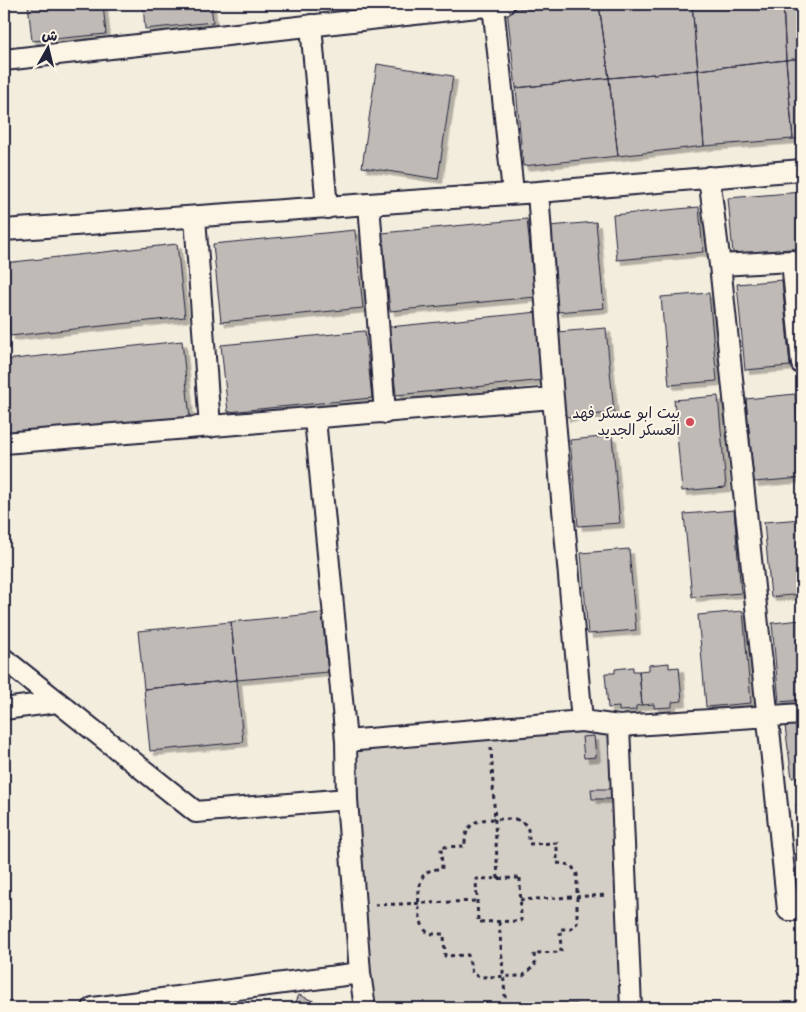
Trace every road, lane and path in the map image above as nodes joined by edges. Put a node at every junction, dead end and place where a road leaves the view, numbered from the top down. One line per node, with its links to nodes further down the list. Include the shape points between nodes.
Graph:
1 (498, 4): 2 (street); 7 (street)
2 (423, 8): 3 (street)
3 (311, 25): 4 (street); 10 (street)
4 (4, 60)
5 (802, 170): 6 (street)
6 (709, 178): 8 (street); 14 (street)
7 (513, 192): 8 (street); 9 (street)
8 (538, 192): 16 (street)
9 (369, 204): 10 (street); 17 (street)
10 (328, 208): 11 (street)
11 (195, 217): 12 (street); 19 (street)
12 (4, 230)
13 (797, 260): 14 (street); 15 (street)
14 (720, 265): 25 (street)
15 (802, 364)
16 (553, 398): 17 (street); 26 (street)
17 (385, 413): 18 (street)
18 (314, 419): 19 (street); 29 (street)
19 (210, 427): 20 (street)
20 (4, 443)
21 (4, 659): 22 (street)
22 (57, 702): 23 (street); 30 (street, via 196,812)
23 (4, 709)
24 (802, 714): 25 (street)
25 (767, 717): 27 (street); 39 (street, via 788,910)
26 (582, 721): 27 (street); 28 (street)
27 (619, 726): 33 (street)
28 (490, 729): 29 (street); 31 (path)
29 (346, 741): 30 (street)
30 (347, 798): 38 (street)
31 (495, 820): 32 (path); 34 (path, via 524,822 529,829 529,844 557,843 558,863 571,865 577,874); 37 (path, via 476,820 469,826 465,846 441,847 442,869 423,875 419,885)
32 (498, 879): 35 (path, via 520,878); 36 (path, via 476,879)
33 (627, 894): 34 (path); 46 (street)
34 (578, 897): 35 (path); 42 (path, via 577,923 570,929 560,929 561,952 534,953 535,965 523,976)
35 (520, 900): 40 (path, via 521,921)
36 (477, 901): 37 (path); 40 (path, via 478,922)
37 (419, 903): 38 (path); 42 (path, via 424,930 431,934 444,934 445,956 468,955 472,973 480,977)
38 (355, 906): 41 (street)
39 (802, 910)
40 (499, 922): 42 (path)
41 (360, 974): 43 (street); 44 (street)
42 (503, 976): 45 (path)
43 (93, 1008)
44 (365, 1008)
45 (506, 1008)
46 (631, 1008)

